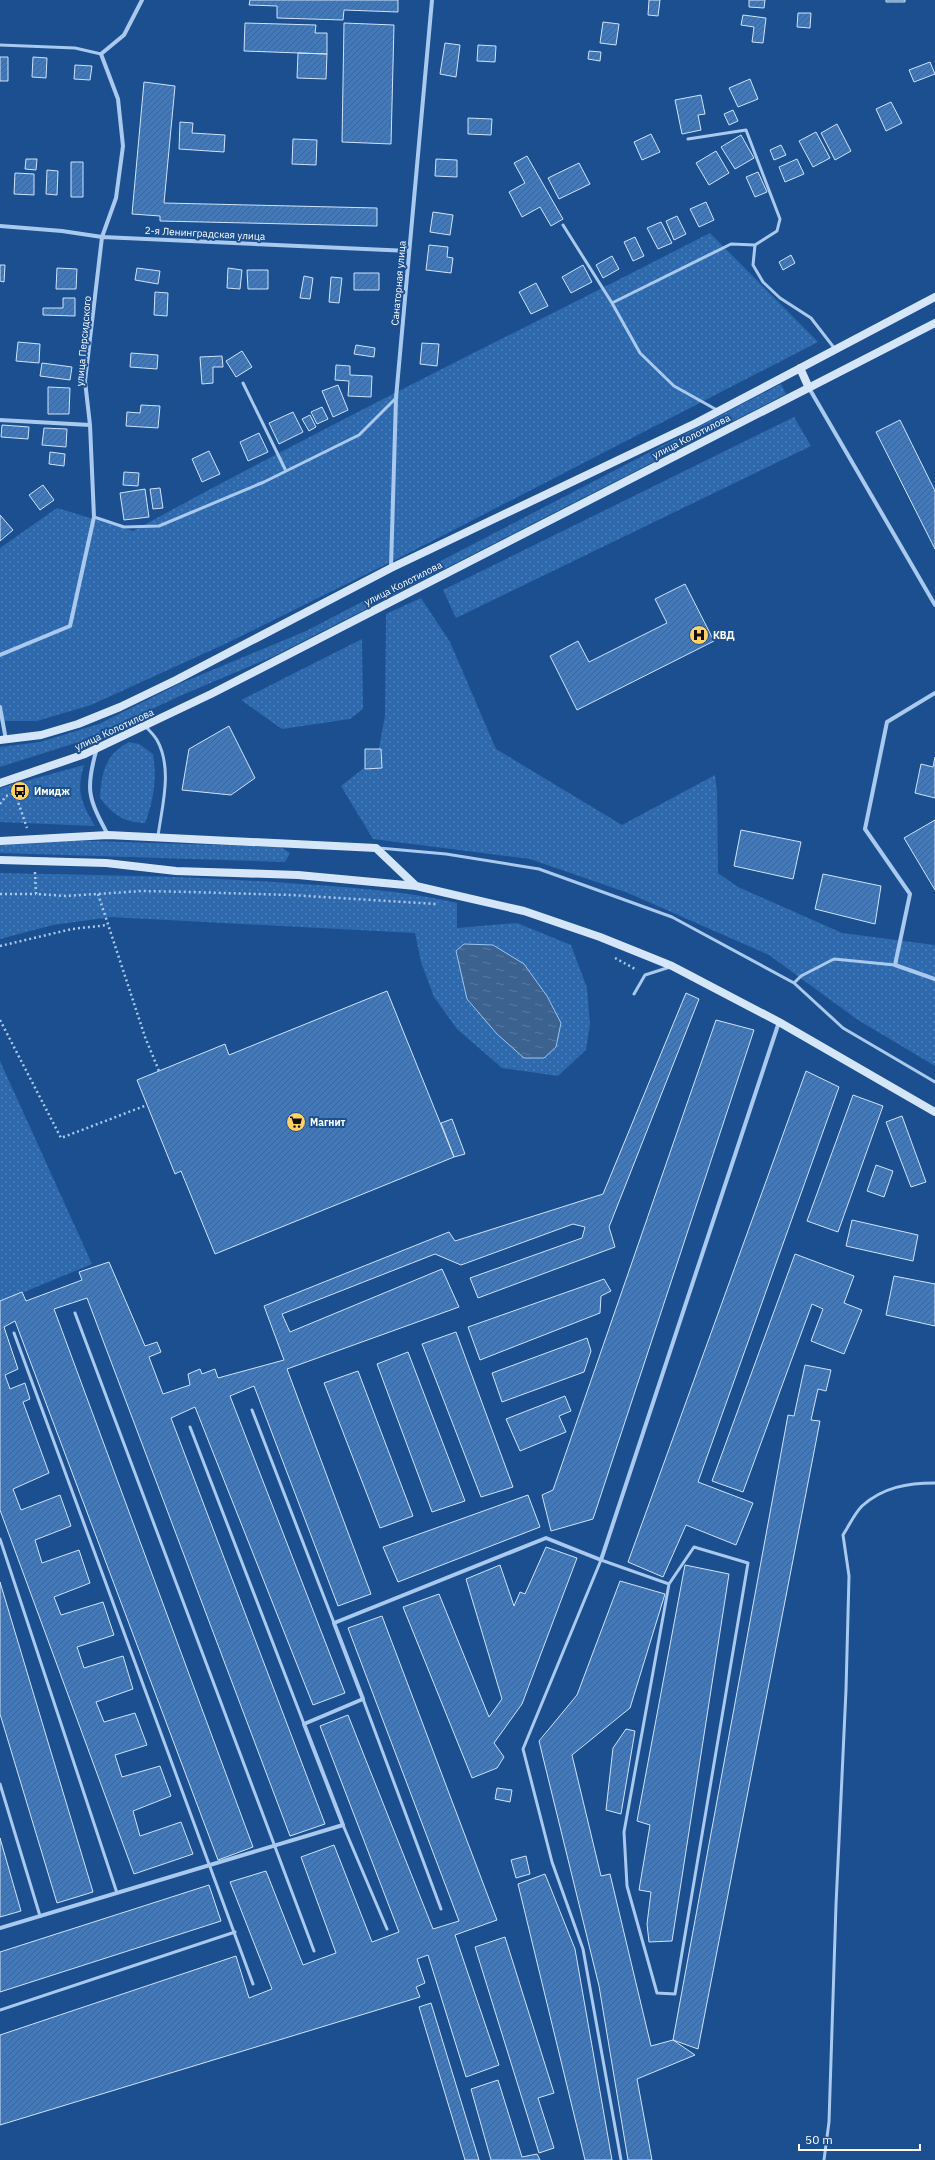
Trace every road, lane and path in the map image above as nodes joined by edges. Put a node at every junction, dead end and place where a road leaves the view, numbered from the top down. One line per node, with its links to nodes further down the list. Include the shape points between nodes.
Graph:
1 (142, 0): 4 (street, via 124,35)
2 (432, 0): 10 (street, Санаторная улица)
3 (0, 45): 4 (lane, via 75,48)
4 (101, 54): 8 (street, улица Персидского, via 118,99 123,146 116,198)
5 (688, 139): 9 (lane, via 746,130 780,219 776,231)
6 (563, 225): 12 (lane)
7 (0, 226): 8 (street, 2-я Ленинградская улица, via 62,230)
8 (102, 237): 10 (street, 2-я Ленинградская улица); 21 (street, улица Персидского, via 85,381)
9 (755, 245): 12 (lane, via 731,244); 14 (lane, via 753,265 763,282 780,298 811,318)
10 (409, 251): 18 (street, Санаторная улица)
11 (935, 297): 14 (main road, улица Колотилова)
12 (612, 303): 19 (lane, via 640,353 674,386)
13 (935, 323): 17 (main road, улица Колотилова)
14 (835, 349): 15 (main road, улица Колотилова)
15 (800, 368): 17 (main road); 19 (main road, улица Колотилова)
16 (243, 383): 22 (lane)
17 (809, 388): 25 (street); 29 (main road, улица Колотилова)
18 (396, 398): 22 (lane, via 359,435); 24 (street, Санаторная улица)
19 (719, 411): 24 (main road, улица Колотилова)
20 (0, 420): 21 (street)
21 (90, 425): 23 (street, улица Персидского)
22 (286, 471): 23 (lane, via 158,526 124,527)
23 (94, 517): 26 (street, улица Персидского, via 70,626)
24 (391, 568): 30 (main road, улица Колотилова, via 120,707 49,733)
25 (935, 605)
26 (0, 655)
27 (935, 693): 49 (street, via 887,722 865,829 910,894)
28 (0, 707): 30 (street)
29 (145, 726): 31 (main road, улица Колотилова); 35 (lane, via 156,738 163,753 166,784)
30 (3, 740)
31 (97, 748): 32 (main road, улица Колотилова); 34 (street, via 89,774 90,795)
32 (0, 783)
33 (0, 804): 36 (path, via 6,796 15,793)
34 (108, 834): 35 (main road); 36 (main road)
35 (158, 836): 38 (main road)
36 (31, 839): 37 (main road)
37 (0, 841)
38 (376, 848): 41 (main road); 53 (lane, via 446,854 539,869 672,917)
39 (0, 860): 40 (main road)
40 (35, 861): 41 (main road, via 106,863 176,871 298,874); 43 (path)
41 (416, 886): 50 (main road, via 524,911 600,937)
42 (0, 894): 43 (path)
43 (36, 894): 44 (path)
44 (98, 894): 45 (path, via 142,891 291,895); 46 (path)
45 (440, 905)
46 (108, 925): 47 (path, via 72,928); 57 (path, via 145,1037)
47 (0, 946)
48 (611, 955): 51 (path)
49 (895, 965): 52 (street); 53 (lane, via 834,959 801,976)
50 (672, 966): 51 (lane); 56 (main road)
51 (645, 975): 54 (lane)
52 (935, 979)
53 (794, 983): 58 (lane, via 843,1028)
54 (634, 994)
55 (0, 1020): 59 (path, via 62,1138)
56 (779, 1022): 60 (main road); 67 (street)
57 (160, 1071)
58 (935, 1082)
59 (147, 1105)
60 (935, 1112)
61 (75, 1314): 74 (lane)
62 (14, 1333): 75 (lane)
63 (252, 1410): 69 (lane)
64 (190, 1427): 71 (lane)
65 (935, 1483): 86 (lane, via 911,1483 881,1492 861,1507 843,1535 848,1576 846,1690 829,2122)
66 (0, 1540): 76 (lane)
67 (601, 1560): 68 (lane); 69 (street, via 546,1538); 85 (lane, via 523,1749 552,1862 583,1949)
68 (669, 1584): 68 (lane, via 624,1832 627,1886 657,1993 675,1994 748,1563 694,1547)
69 (334, 1623): 70 (street)
70 (363, 1699): 71 (street); 77 (lane)
71 (304, 1724): 73 (street)
72 (0, 1784): 78 (lane)
73 (343, 1825): 74 (street); 80 (lane)
74 (273, 1846): 75 (street); 82 (lane)
75 (211, 1865): 76 (street); 81 (lane)
76 (117, 1893): 78 (street)
77 (441, 1909)
78 (40, 1916): 79 (street)
79 (0, 1928)
80 (387, 1929)
81 (235, 1932): 83 (lane); 84 (lane)
82 (314, 1951)
83 (253, 1984)
84 (0, 2010)
85 (621, 2160)
86 (824, 2160)

